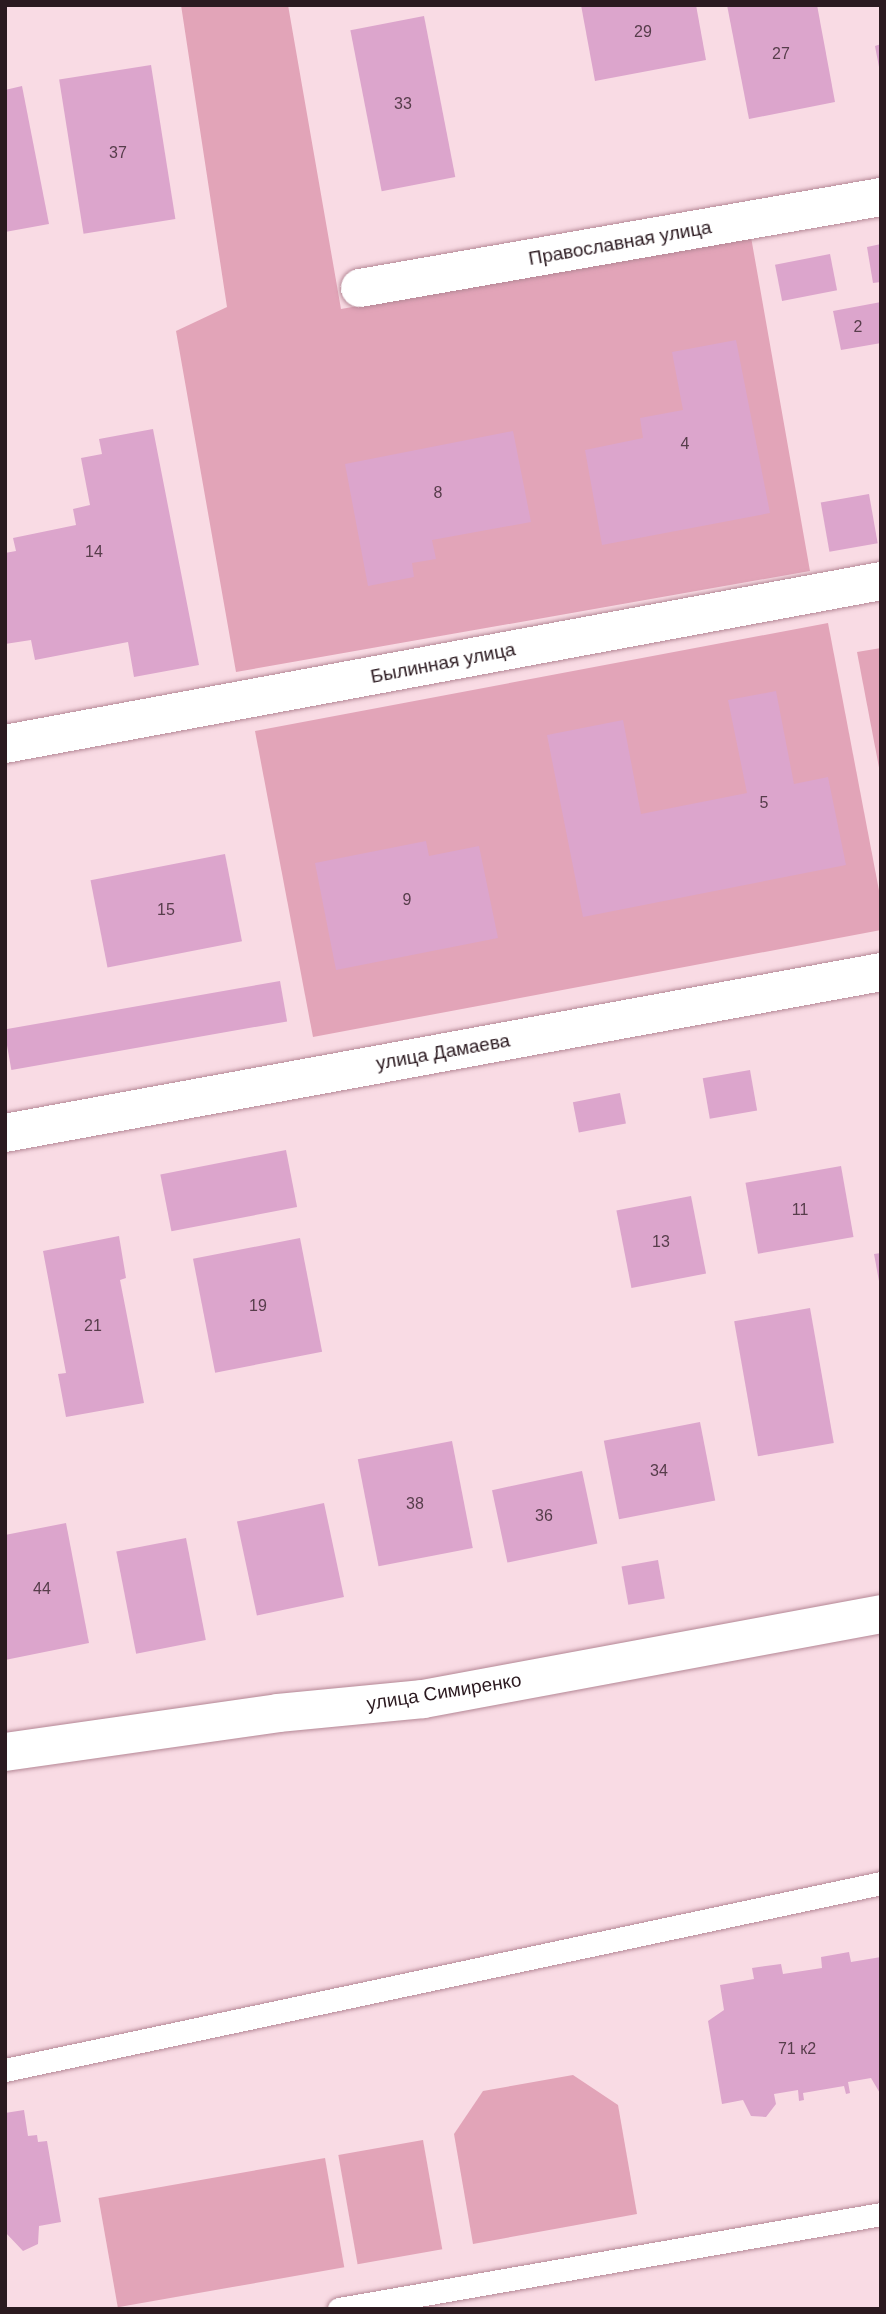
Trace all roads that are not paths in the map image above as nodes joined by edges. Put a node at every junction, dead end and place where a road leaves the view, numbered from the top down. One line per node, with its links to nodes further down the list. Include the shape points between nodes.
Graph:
1 (881, 197): 2 (street, Православная улица)
2 (360, 288)
3 (881, 581): 4 (street, Былинная улица)
4 (5, 744)
5 (881, 972): 6 (street, улица Дамаева)
6 (5, 1133)
7 (881, 1614): 8 (street, улица Симиренко, via 424,1699 278,1713)
8 (5, 1752)
9 (881, 1883): 10 (lane)
10 (5, 2070)
11 (881, 2214): 12 (lane)
12 (339, 2309)

